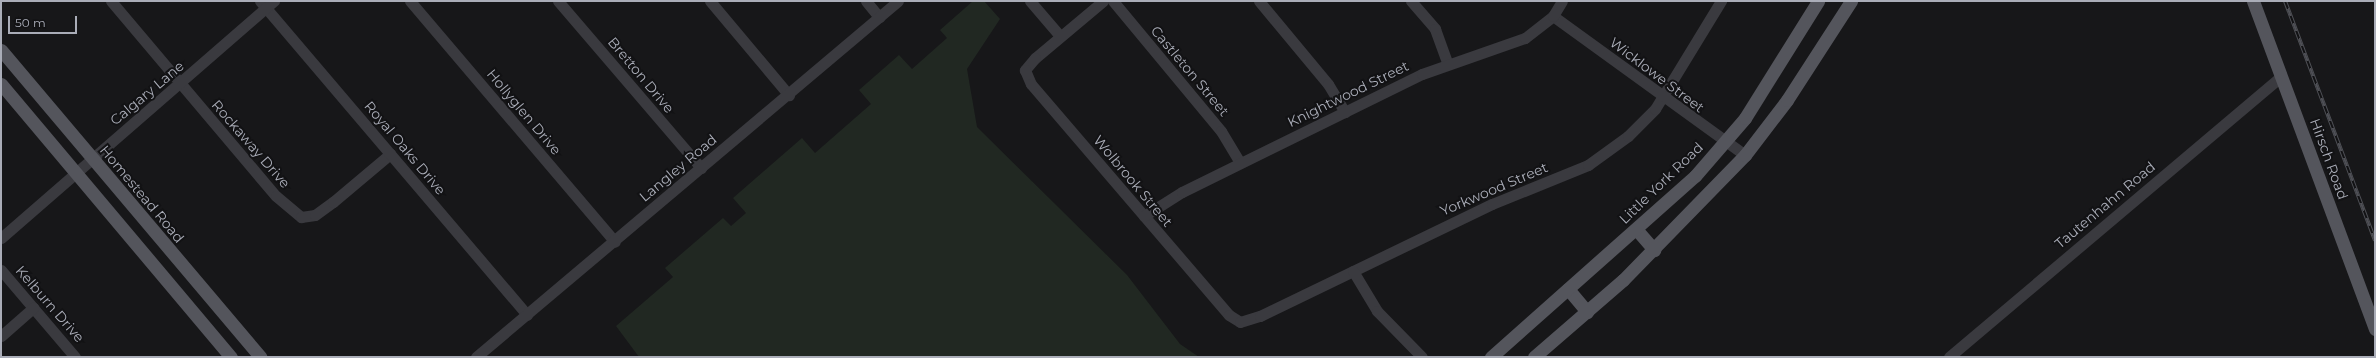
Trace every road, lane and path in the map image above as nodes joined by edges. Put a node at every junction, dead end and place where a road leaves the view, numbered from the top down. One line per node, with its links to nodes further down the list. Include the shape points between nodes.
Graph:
1 (110, 1): 25 (street, Rockaway Drive)
2 (410, 1): 39 (street, Hollyglen Drive)
3 (558, 1): 34 (street, Bretton Drive)
4 (710, 1): 26 (street)
5 (866, 1): 19 (street)
6 (898, 1): 19 (street, Langley Road)
7 (1030, 1): 20 (street)
8 (1103, 1): 20 (street)
9 (1113, 1): 33 (street, Castleton Street, via 1221,131)
10 (1259, 1): 28 (street, via 1328,84)
11 (1411, 1): 22 (street, via 1435,29)
12 (1562, 1): 18 (street, Knightwood Street)
13 (1721, 1): 27 (street, Yorkwood Street)
14 (1818, 1): 29 (main road, Little York Road, via 1770,82)
15 (1851, 1): 31 (main road, via 1787,100)
16 (2253, 1): 23 (main road, Hirsch Road)
17 (267, 3): 25 (street, Calgary Lane); 30 (street, Royal Oaks Drive)
18 (1553, 16): 22 (street, Knightwood Street, via 1525,38); 27 (street, Wicklowe Street)
19 (879, 17): 26 (street, Langley Road)
20 (1060, 36): 36 (street, Wolbrook Street, via 1025,70 1031,84)
21 (1, 50): 32 (main road, Homestead Road)
22 (1448, 64): 28 (street, Knightwood Street)
23 (2280, 76): 50 (main road, Hirsch Road); 61 (street, Tautenhahn Road)
24 (1, 84): 35 (main road)
25 (181, 85): 30 (street, Rockaway Drive, via 276,196 301,217 315,215); 32 (street, Calgary Lane)
26 (789, 95): 34 (street, Langley Road)
27 (1663, 98): 29 (street, Wicklowe Street); 42 (street, Yorkwood Street, via 1628,136 1588,165 1492,204)
28 (1345, 112): 33 (street, Knightwood Street)
29 (1724, 143): 31 (street, Wicklowe Street); 37 (main road, Little York Road, via 1695,176)
30 (390, 154): 49 (street, Royal Oaks Drive)
31 (1745, 155): 40 (main road)
32 (92, 159): 35 (street, Calgary Lane); 43 (main road, Homestead Road)
33 (1240, 163): 36 (street, Knightwood Street)
34 (701, 168): 39 (street, Langley Road)
35 (77, 172): 38 (street, Calgary Lane); 44 (main road)
36 (1144, 216): 47 (street, Wolbrook Street)
37 (1636, 229): 40 (main road); 45 (main road, Little York Road)
38 (1, 238)
39 (615, 242): 49 (street, Langley Road)
40 (1654, 250): 48 (main road)
41 (1, 270): 46 (street, Kelburn Drive)
42 (1353, 271): 47 (street, Yorkwood Street, via 1260,316 1240,322); 58 (street, via 1377,311)
43 (190, 274): 44 (main road); 52 (main road, Homestead Road)
44 (174, 288): 54 (main road)
45 (1568, 289): 48 (main road); 59 (main road, Little York Road)
46 (33, 308): 51 (street); 53 (street, Kelburn Drive)
47 (1222, 308)
48 (1587, 312): 60 (main road)
49 (526, 315): 57 (street, Langley Road)
50 (2375, 329)
51 (1, 336)
52 (250, 346): 55 (main road); 56 (main road, Homestead Road)
53 (75, 357)
54 (231, 357)
55 (237, 357)
56 (260, 357)
57 (476, 357)
58 (1422, 357)
59 (1491, 357)
60 (1534, 357)
61 (1949, 357)

